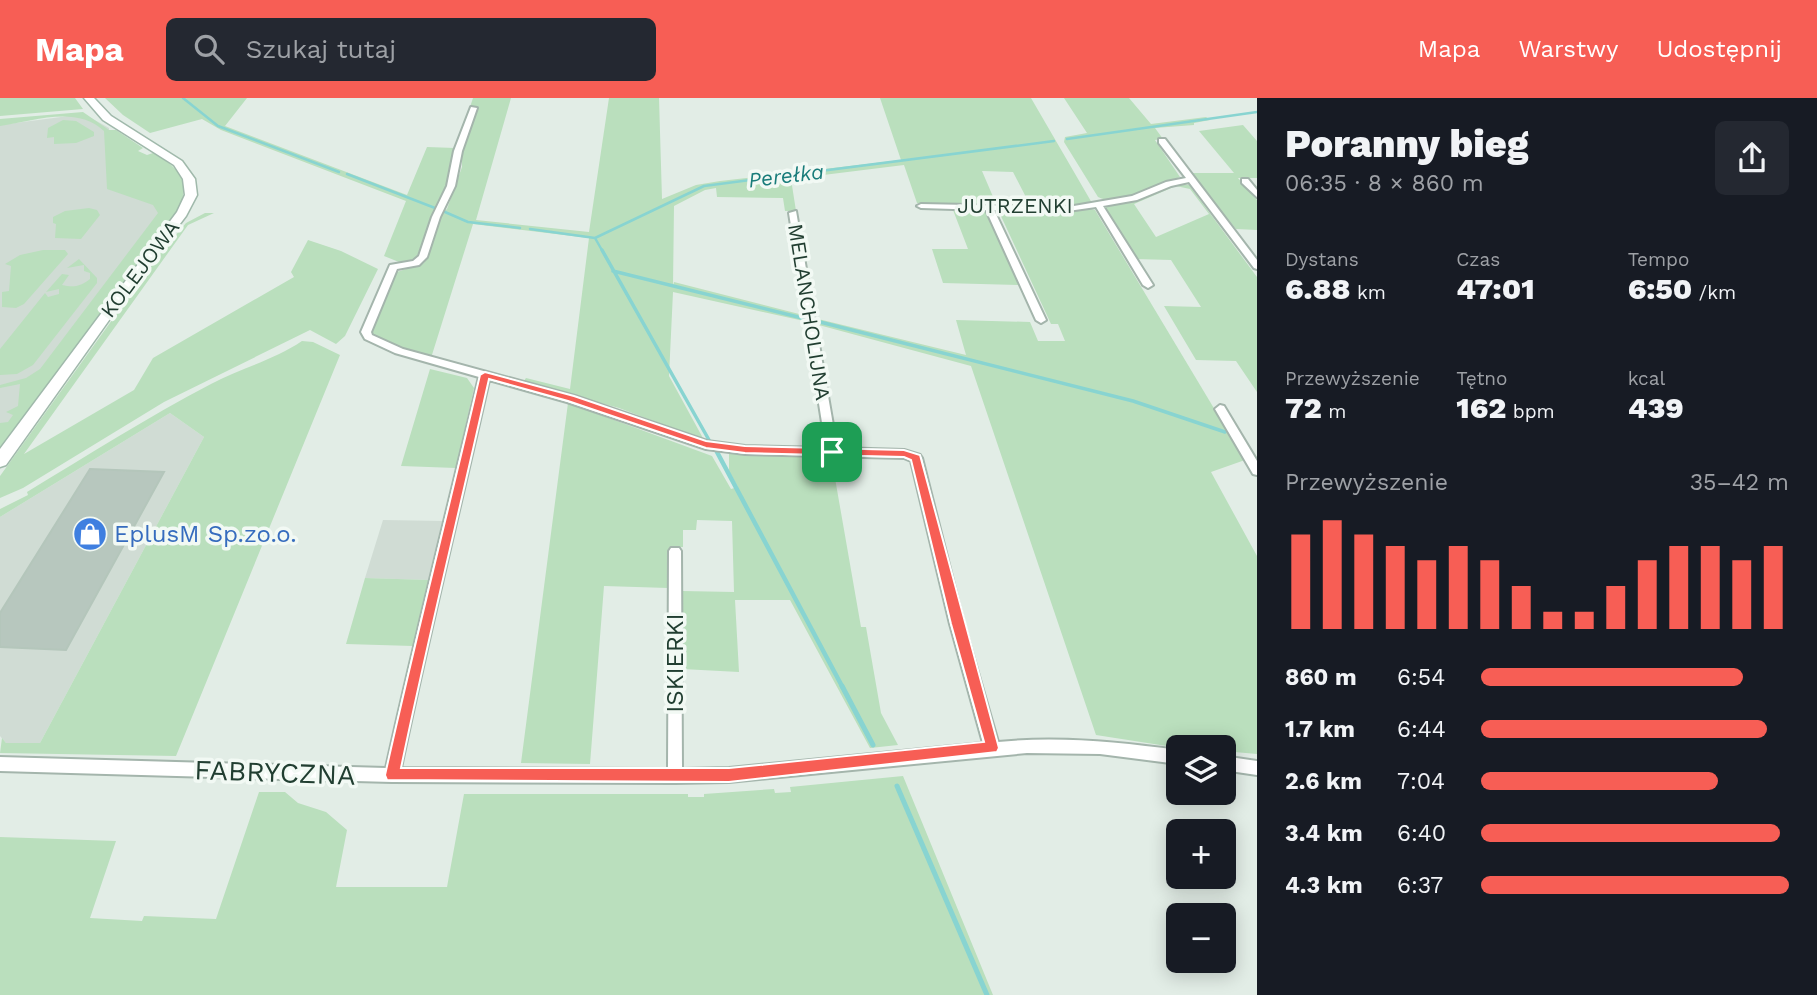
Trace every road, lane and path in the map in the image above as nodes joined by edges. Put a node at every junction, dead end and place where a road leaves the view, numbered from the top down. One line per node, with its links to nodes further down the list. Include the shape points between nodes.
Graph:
1 (89, 98): 17 (street, KOLEJOWA, via 107,118 178,163 190,179 191,195)
2 (473, 108): 14 (street, via 421,260 393,267 366,332 399,351)
3 (1162, 141): 4 (street)
4 (1190, 180): 7 (street, JUTRZENKI); 11 (street)
5 (1245, 181): 6 (street)
6 (1257, 195)
7 (1098, 204): 9 (street, JUTRZENKI, via 1068,209); 12 (street)
8 (921, 206): 9 (street, JUTRZENKI)
9 (989, 207): 13 (street)
10 (793, 213): 16 (street, MELANCHOLIJNA)
11 (1257, 266)
12 (1147, 285)
13 (1041, 320)
14 (485, 375): 16 (street, via 706,444 745,450); 25 (street)
15 (1220, 409): 18 (street)
16 (832, 452): 20 (street, via 916,457)
17 (0, 461)
18 (1257, 471)
19 (675, 551): 26 (street, ISKIERKI)
20 (992, 748): 21 (street, FABRYCZNA, via 1100,747); 26 (street, FABRYCZNA, via 741,774)
21 (1166, 755)
22 (0, 764): 25 (street, FABRYCZNA)
23 (1236, 765): 24 (street)
24 (1257, 768)
25 (392, 775): 26 (street, FABRYCZNA)
26 (675, 776)

